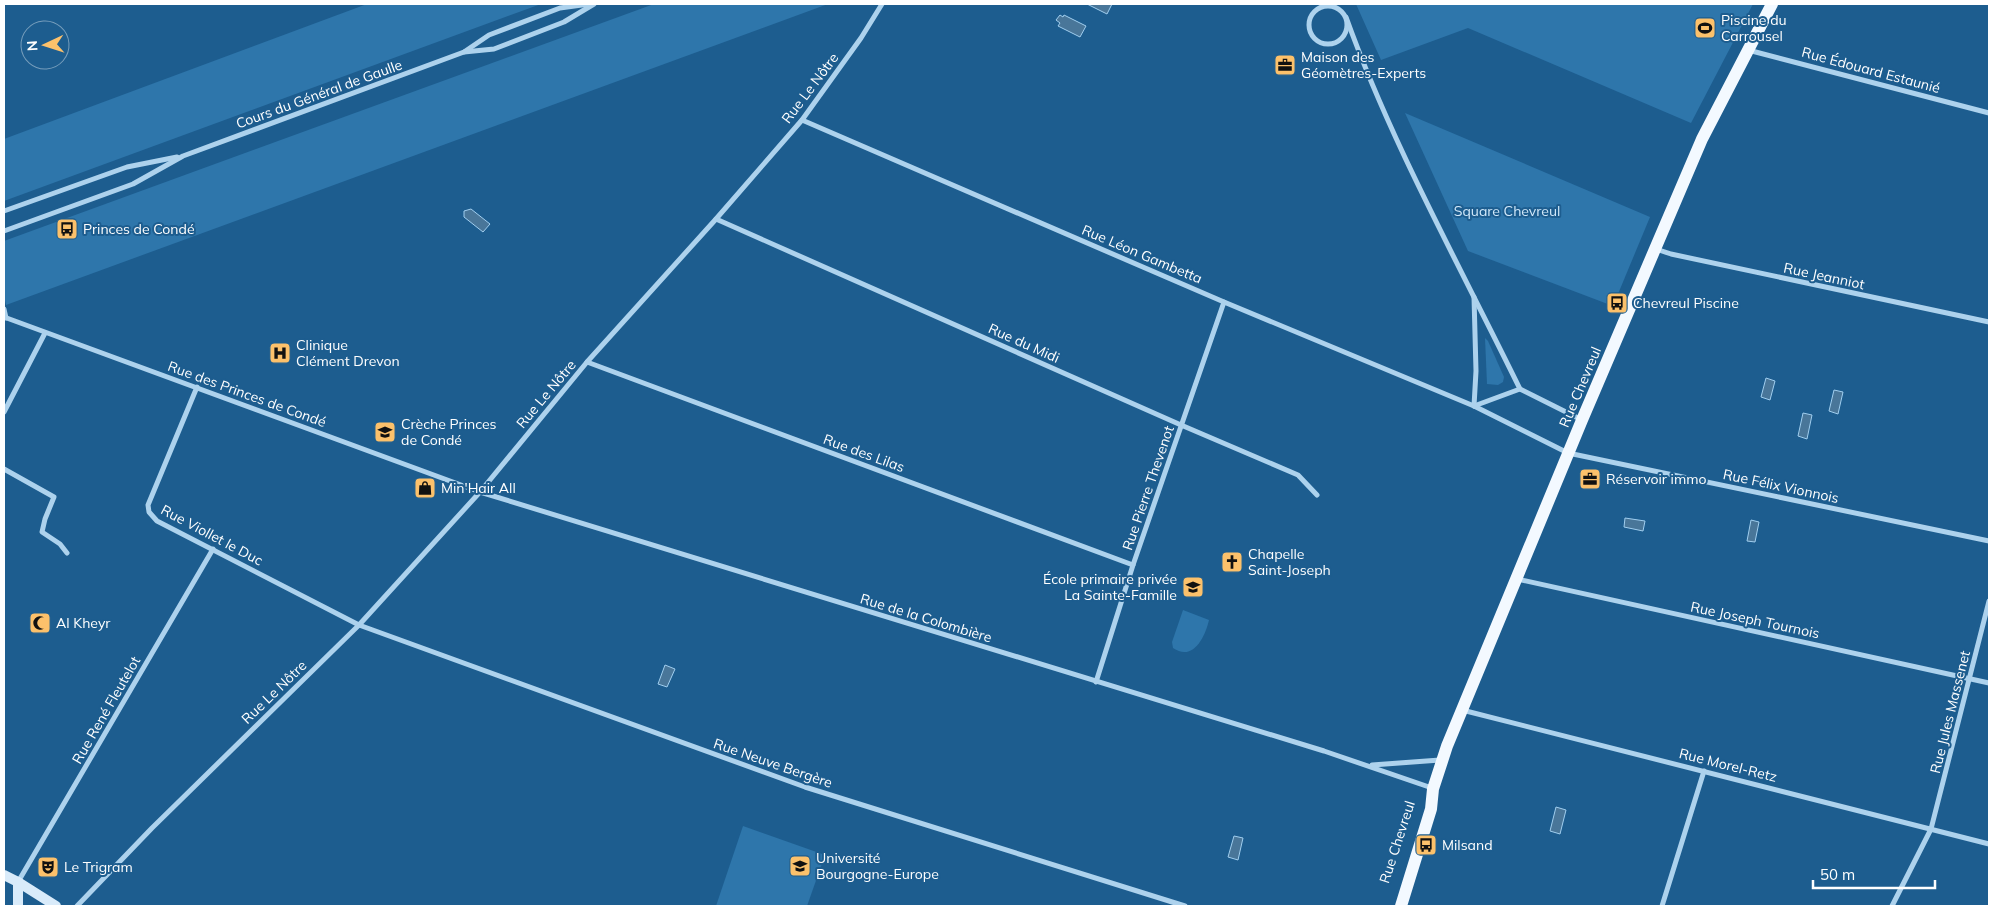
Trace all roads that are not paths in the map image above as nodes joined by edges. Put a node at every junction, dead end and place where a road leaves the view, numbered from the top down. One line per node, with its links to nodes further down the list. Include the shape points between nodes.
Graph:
1 (589, 4): 7 (street, Cours du Général de Gaulle, via 560,8 490,35)
2 (594, 4): 7 (street, Cours du Général de Gaulle, via 564,22 503,46)
3 (882, 4): 9 (street, Rue Le Nôtre)
4 (1772, 4): 6 (main road, Rue Chevreul)
5 (1346, 17): 5 (street, via 1336,7 1318,8 1310,19 1310,32 1324,43 1336,42 1345,34); 15 (street, via 1362,64)
6 (1747, 49): 8 (street, Rue Édouard Estaunié); 14 (main road, Rue Chevreul, via 1702,139)
7 (464, 52): 10 (street, Cours du Général de Gaulle)
8 (1989, 113)
9 (802, 120): 12 (street, Rue Le Nôtre); 16 (street, Rue Léon Gambetta)
10 (183, 156): 11 (street, Cours du Général de Gaulle, via 127,167); 13 (street, Cours du Général de Gaulle, via 133,184)
11 (4, 211)
12 (716, 218): 21 (street, Rue Le Nôtre); 27 (street, Rue du Midi)
13 (4, 231)
14 (1656, 248): 19 (street, Rue Jeanniot, via 1670,254); 26 (main road, Rue Chevreul)
15 (1474, 295): 23 (street); 24 (street)
16 (1224, 302): 24 (street, Rue Léon Gambetta); 27 (street, Rue Pierre Thevenot)
17 (4, 309): 18 (street, Rue des Princes de Condé)
18 (5, 317): 20 (street, Rue des Princes de Condé)
19 (1989, 322)
20 (45, 333): 22 (street, Rue des Princes de Condé); 25 (street)
21 (587, 362): 30 (street, Rue Le Nôtre); 35 (street, Rue des Lilas)
22 (196, 387): 30 (street, Rue des Princes de Condé); 33 (street, Rue Viollet le Duc, via 150,499 149,512 157,521)
23 (1520, 389): 24 (street); 26 (street)
24 (1474, 406): 28 (street, Rue Léon Gambetta)
25 (4, 412)
26 (1582, 420): 28 (main road, Rue Chevreul)
27 (1181, 425): 31 (street, Rue du Midi, via 1298,475); 35 (street, Rue Pierre Thevenot)
28 (1568, 453): 32 (street, Rue Félix Vionnois); 36 (main road, Rue Chevreul)
29 (4, 469): 34 (street, via 54,497 42,532)
30 (480, 492): 38 (street, Rue Le Nôtre); 40 (street, Rue de la Colombière)
31 (1318, 495)
32 (1989, 541)
33 (213, 550): 38 (street, Rue Viollet le Duc); 50 (street, Rue René Fleutelot)
34 (67, 553)
35 (1133, 565): 40 (street, Rue Pierre Thevenot)
36 (1517, 579): 39 (street, Rue Joseph Tournois); 42 (main road, Rue Chevreul)
37 (1989, 601): 39 (street, Rue Jules Massenet)
38 (359, 625): 53 (street, Rue Le Nôtre); 54 (street, Rue Neuve Bergère, via 805,787)
39 (1970, 679): 41 (street, Rue Joseph Tournois); 47 (street, Rue Jules Massenet)
40 (1096, 682): 44 (street, Rue de la Colombière)
41 (1989, 683)
42 (1462, 710): 43 (main road, Rue Chevreul); 45 (street, Rue Morel-Retz)
43 (1442, 760): 44 (street, Rue de la Colombière); 46 (main road, Rue Chevreul)
44 (1366, 764): 46 (street, Rue de la Colombière)
45 (1704, 771): 47 (street, Rue Morel-Retz); 57 (street)
46 (1433, 789): 55 (main road, Rue Chevreul, via 1422,809); 56 (main road, Rue Chevreul)
47 (1931, 829): 48 (street, Rue Morel-Retz); 58 (street, Rue Jules Massenet)
48 (1989, 844)
49 (4, 875): 50 (street)
50 (18, 882): 51 (street); 52 (street)
51 (18, 906)
52 (56, 906)
53 (77, 906)
54 (1185, 906)
55 (1392, 906)
56 (1401, 906)
57 (1662, 906)
58 (1892, 906)

